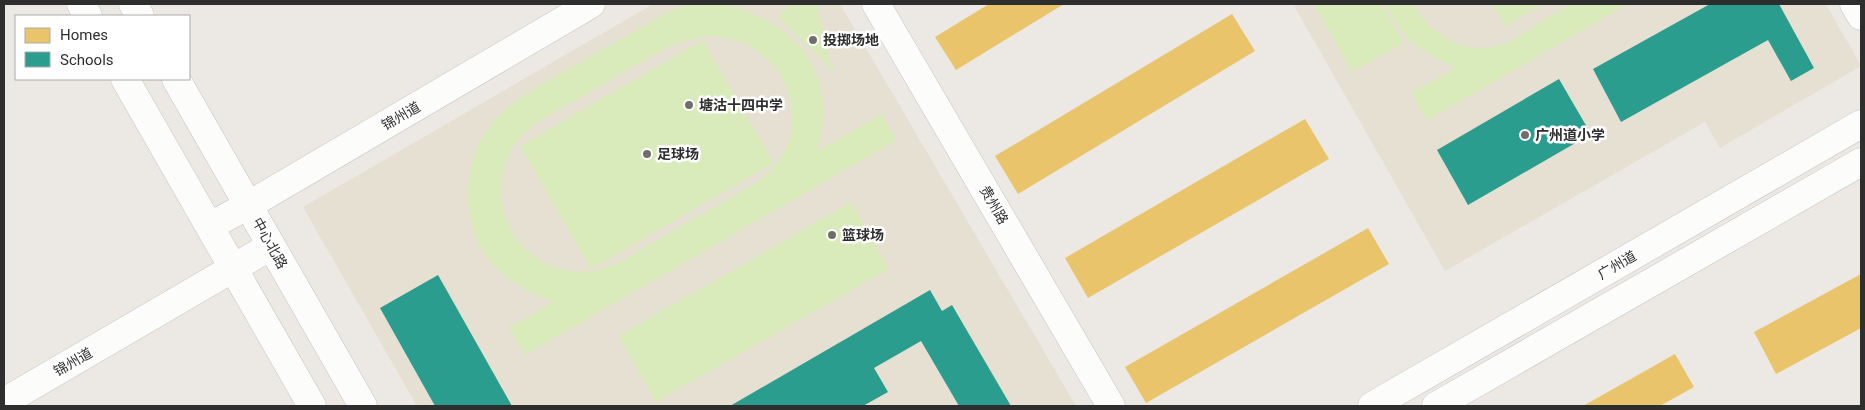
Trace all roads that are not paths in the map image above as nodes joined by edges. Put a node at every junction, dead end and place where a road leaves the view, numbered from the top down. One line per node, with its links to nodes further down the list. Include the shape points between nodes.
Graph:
1 (81, 4): 6 (street)
2 (133, 4): 7 (street)
3 (590, 4): 13 (street, 锦州道)
4 (876, 4): 20 (street, 贵州路)
5 (1854, 4): 8 (street)
6 (87, 15)
7 (139, 15)
8 (1861, 16)
9 (126, 80): 14 (street)
10 (177, 80): 13 (street, 中心北路)
11 (1861, 124): 21 (street, 广州道)
12 (1861, 162): 22 (street)
13 (249, 205): 14 (street, 锦州道); 15 (street, 中心北路)
14 (210, 226): 16 (street)
15 (271, 246): 16 (street, 锦州道); 19 (street, 中心北路)
16 (234, 269): 17 (street, 锦州道); 18 (street)
17 (4, 402)
18 (312, 406)
19 (364, 406)
20 (1112, 406)
21 (1372, 406)
22 (1436, 406)

